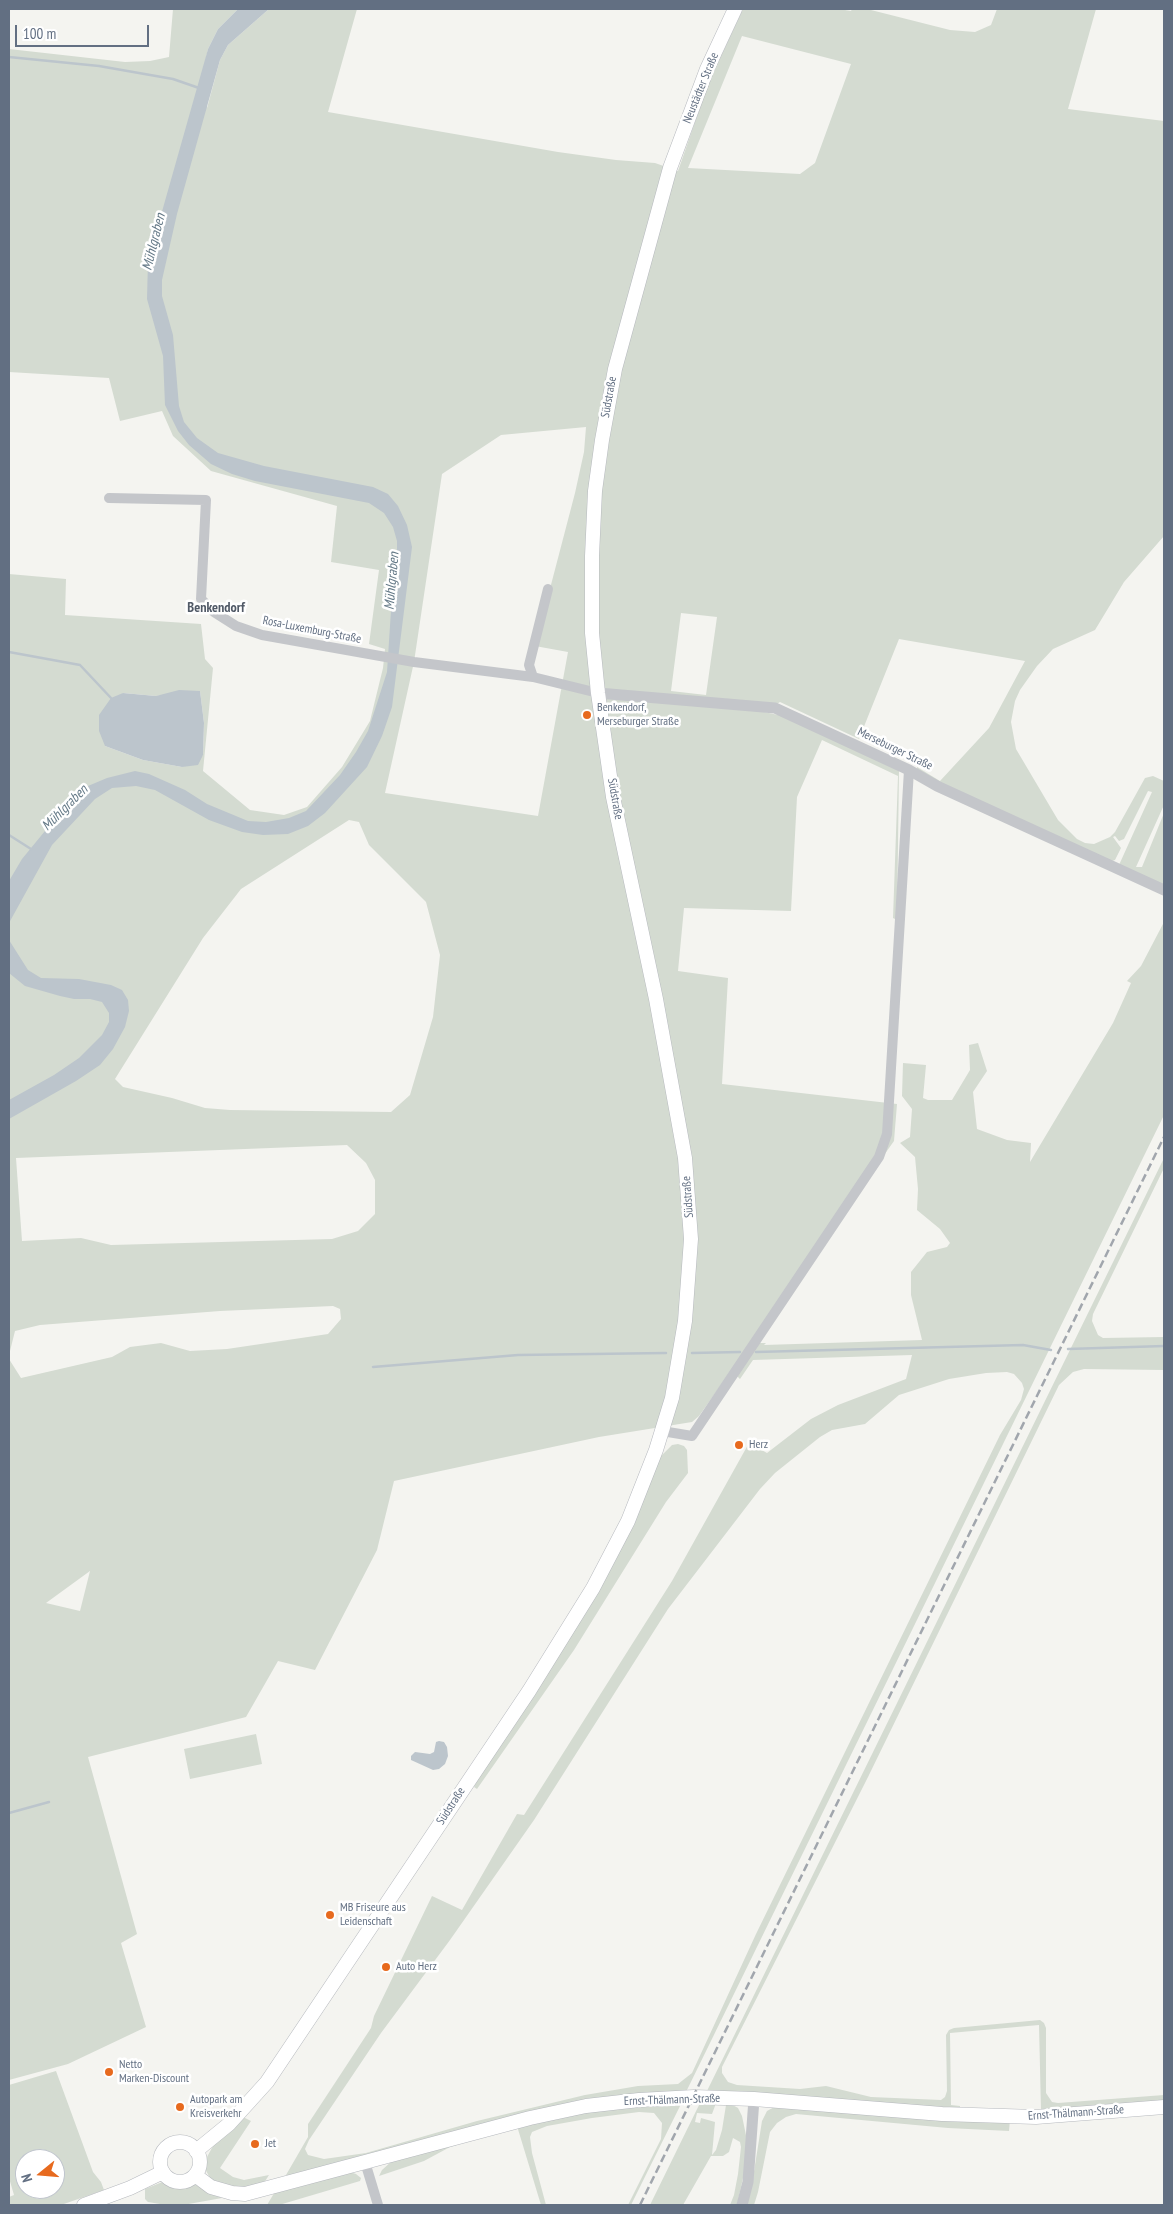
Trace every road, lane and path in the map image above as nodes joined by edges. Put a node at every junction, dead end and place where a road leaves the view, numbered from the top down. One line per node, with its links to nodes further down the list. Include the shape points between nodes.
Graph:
1 (735, 9): 2 (main road, Neustädter Straße, via 707,69)
2 (670, 168): 6 (main road, Südstraße, via 614,369 595,490 592,633)
3 (109, 498): 5 (street, Rosa-Luxemburg-Straße, via 206,500 201,599 236,626 262,635 414,662)
4 (548, 589): 5 (street, via 529,665)
5 (533, 677): 6 (street, Rosa-Luxemburg-Straße)
6 (598, 693): 7 (street, Merseburger Straße, via 775,708); 9 (main road, Südstraße, via 613,796 656,999 685,1158 691,1239 685,1321 672,1398)
7 (909, 770): 8 (street, Merseburger Straße, via 937,786); 9 (street, via 887,1134 882,1149 692,1436)
8 (1164, 890)
9 (662, 1431): 12 (main road, Südstraße, via 616,1546 529,1691 267,2082 229,2124)
10 (754, 2099): 11 (main road, Ernst-Thälmann-Straße, via 942,2114 1028,2117); 13 (main road, Ernst-Thälmann-Straße, via 694,2097 586,2106); 18 (street, via 748,2182)
11 (1164, 2107)
12 (196, 2151): 14 (main road, via 185,2143 172,2144 162,2153 160,2166); 15 (main road, via 200,2162)
13 (365, 2162): 15 (main road, Ernst-Thälmann-Straße, via 245,2194 211,2187); 17 (street)
14 (163, 2172): 15 (main road, via 176,2182); 16 (main road)
15 (195, 2175)
16 (84, 2205)
17 (378, 2205)
18 (742, 2205)

